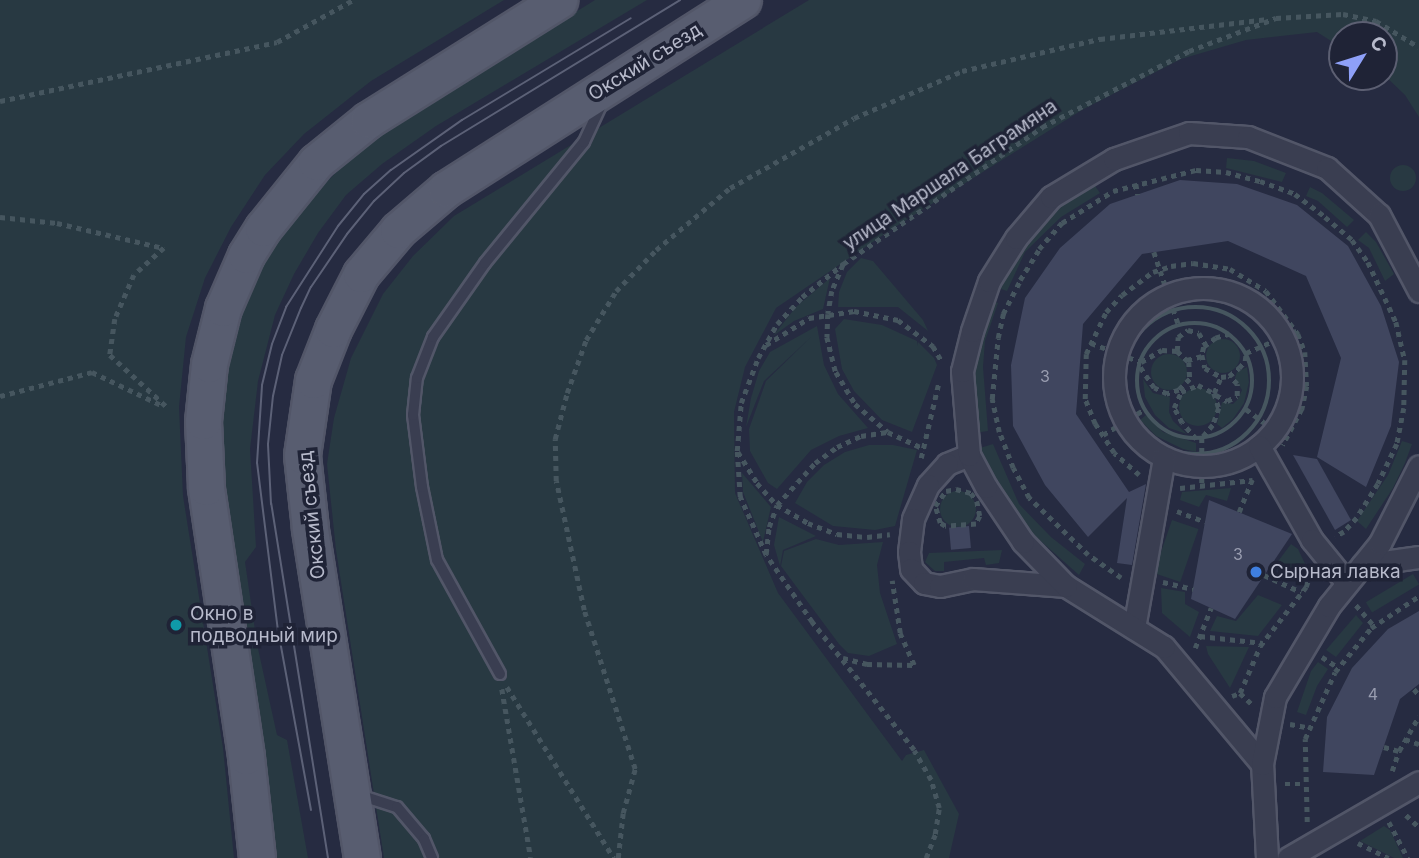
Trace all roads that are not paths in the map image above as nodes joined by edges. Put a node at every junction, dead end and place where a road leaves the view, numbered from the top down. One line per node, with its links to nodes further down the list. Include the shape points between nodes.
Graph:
1 (559, 0): 18 (main road, via 368,120 316,162 263,228 223,308 209,363 204,410 206,487)
2 (743, 0): 3 (main road, Окский съезд)
3 (612, 83): 14 (lane, via 584,142 485,263 433,337 416,378 413,415 437,560); 17 (main road, Окский съезд, via 446,189 398,230 361,274 313,380 302,455)
4 (1419, 291): 6 (street, via 1379,215 1328,168 1248,138 1189,133 1114,159 1051,197 1016,238 989,281 962,371)
5 (1269, 449): 7 (street, via 1223,465 1203,460 1193,466); 7 (street, via 1293,383 1289,334 1235,293 1207,288 1171,303 1149,305 1128,327 1121,354 1114,386 1139,440); 11 (street, via 1312,540)
6 (969, 455): 12 (street, via 1023,542); 12 (street, via 947,464 928,485 913,519 911,569 924,583 940,586 973,579)
7 (1164, 458): 13 (street, via 1169,490)
8 (1419, 466): 10 (street, via 1380,543)
9 (1419, 557): 10 (street)
10 (1362, 565): 11 (street)
11 (1347, 583): 15 (street, via 1275,697)
12 (1066, 586): 13 (street)
13 (1134, 628): 15 (street, via 1164,647)
14 (500, 674)
15 (1262, 764): 21 (street)
16 (1419, 782): 22 (street)
17 (353, 793): 19 (main road, Окский съезд); 20 (lane, via 397,807 424,839)
18 (257, 858)
19 (362, 858)
20 (432, 858)
21 (1267, 858)
22 (1288, 858)

